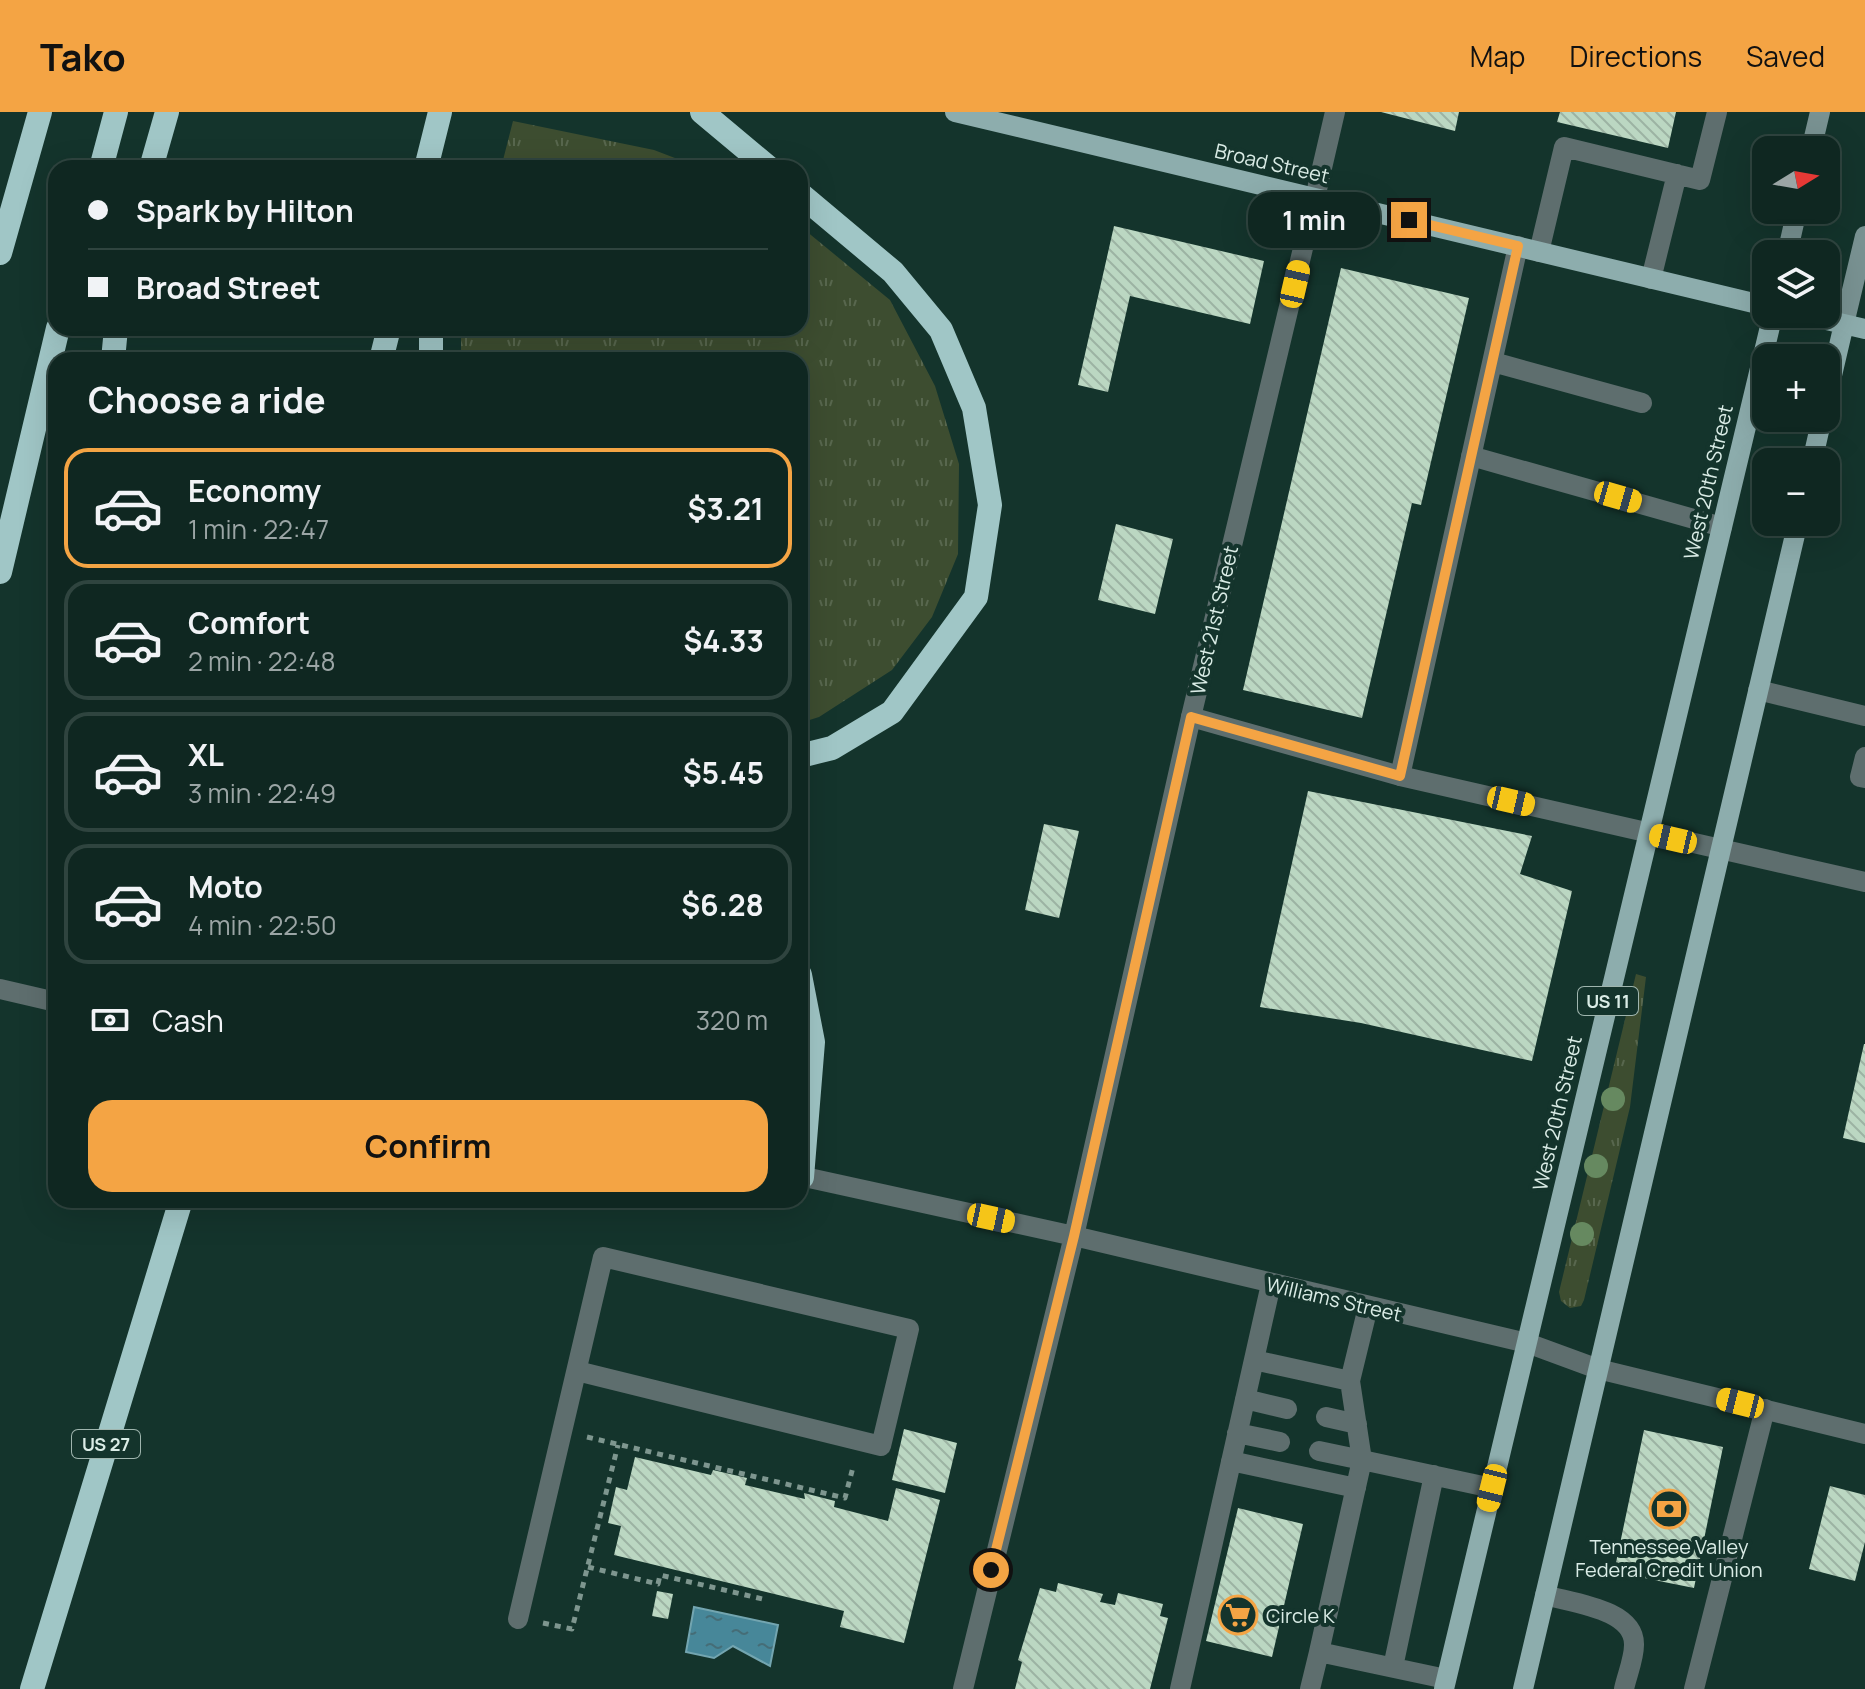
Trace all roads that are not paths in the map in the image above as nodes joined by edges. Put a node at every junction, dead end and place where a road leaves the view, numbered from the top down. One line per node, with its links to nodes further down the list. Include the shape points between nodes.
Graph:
1 (40, 112): 21 (highway)
2 (440, 112): 13 (highway)
3 (702, 112): 14 (highway)
4 (955, 112): 16 (main road, Broad Street)
5 (1335, 112): 16 (street, West 21st Street)
6 (1717, 112): 15 (street, via 1700,180)
7 (1820, 112): 10 (main road)
8 (115, 116): 11 (highway)
9 (164, 120): 12 (highway)
10 (1814, 136)
11 (103, 160)
12 (153, 160)
13 (428, 160)
14 (759, 160)
15 (1677, 174): 20 (street, via 1564,147); 22 (street)
16 (1315, 198): 19 (main road, Broad Street); 38 (street, West 21st Street)
17 (808, 201): 39 (highway, via 893,272 941,330 974,408 990,505 976,597 892,712 832,748)
18 (1865, 236): 25 (main road)
19 (1518, 246): 20 (main road, Broad Street); 29 (street)
20 (1539, 252): 22 (main road, Broad Street)
21 (0, 253)
22 (1651, 279): 23 (main road, Broad Street)
23 (1752, 303)
24 (1840, 323): 25 (main road)
25 (1844, 324): 27 (main road); 28 (main road)
26 (1770, 328): 33 (main road, West 20th Street / US 11)
27 (1865, 329)
28 (1839, 344)
29 (1493, 362): 31 (street); 32 (street)
30 (48, 370): 35 (highway)
31 (1642, 403)
32 (1471, 456): 33 (street); 41 (street)
33 (1722, 527): 43 (main road, West 20th Street / US 11)
34 (1795, 536): 36 (main road)
35 (0, 572)
36 (1758, 690): 37 (street); 44 (main road)
37 (1865, 716)
38 (1191, 717): 41 (street); 52 (street, West 21st Street)
39 (808, 754)
40 (1865, 757): 42 (street, via 1860,777)
41 (1400, 776): 43 (street)
42 (1865, 778)
43 (1649, 833): 44 (street); 55 (main road, West 20th Street / US 11)
44 (1721, 849): 45 (street); 57 (main road)
45 (1865, 882)
46 (0, 989): 47 (street)
47 (48, 1000)
48 (808, 1016): 49 (highway, via 813,1042)
49 (808, 1098)
50 (808, 1178): 52 (street, Williams Street)
51 (179, 1208): 81 (highway, US 27)
52 (1074, 1236): 53 (street, Williams Street); 82 (street, West 21st Street)
53 (1271, 1284): 54 (street, Williams Street); 56 (street)
54 (1368, 1307): 55 (street, Williams Street); 59 (street)
55 (1527, 1343): 57 (street, Williams Street); 73 (main road, West 20th Street / US 11)
56 (1254, 1360): 59 (street); 60 (street)
57 (1598, 1369): 62 (street, Williams Street); 76 (main road)
58 (577, 1371): 58 (street, via 881,1446 909,1329 603,1257); 77 (street)
59 (1350, 1381): 64 (street)
60 (1245, 1399): 61 (street); 65 (street)
61 (1287, 1409)
62 (1765, 1409): 66 (street, Williams Street); 87 (street)
63 (1326, 1417): 64 (street)
64 (1357, 1424): 69 (street)
65 (1237, 1433): 67 (street); 70 (street)
66 (1865, 1434)
67 (1280, 1442)
68 (1319, 1451): 69 (street)
69 (1362, 1460): 71 (street); 72 (street)
70 (1231, 1461): 72 (street); 83 (street)
71 (1434, 1475): 73 (street); 79 (street, via 1398,1604)
72 (1356, 1488): 74 (street)
73 (1492, 1488): 80 (main road, West 20th Street / US 11)
74 (1343, 1545): 75 (street); 78 (street, via 1343,1592)
75 (1364, 1549)
76 (1545, 1595): 85 (main road); 86 (street, via 1619,1617 1630,1628 1634,1645)
77 (518, 1619)
78 (1319, 1652): 79 (street); 84 (street)
79 (1393, 1667): 80 (street)
80 (1445, 1684)
81 (32, 1689)
82 (963, 1689)
83 (1180, 1689)
84 (1310, 1689)
85 (1523, 1689)
86 (1624, 1689)
87 (1694, 1689)

